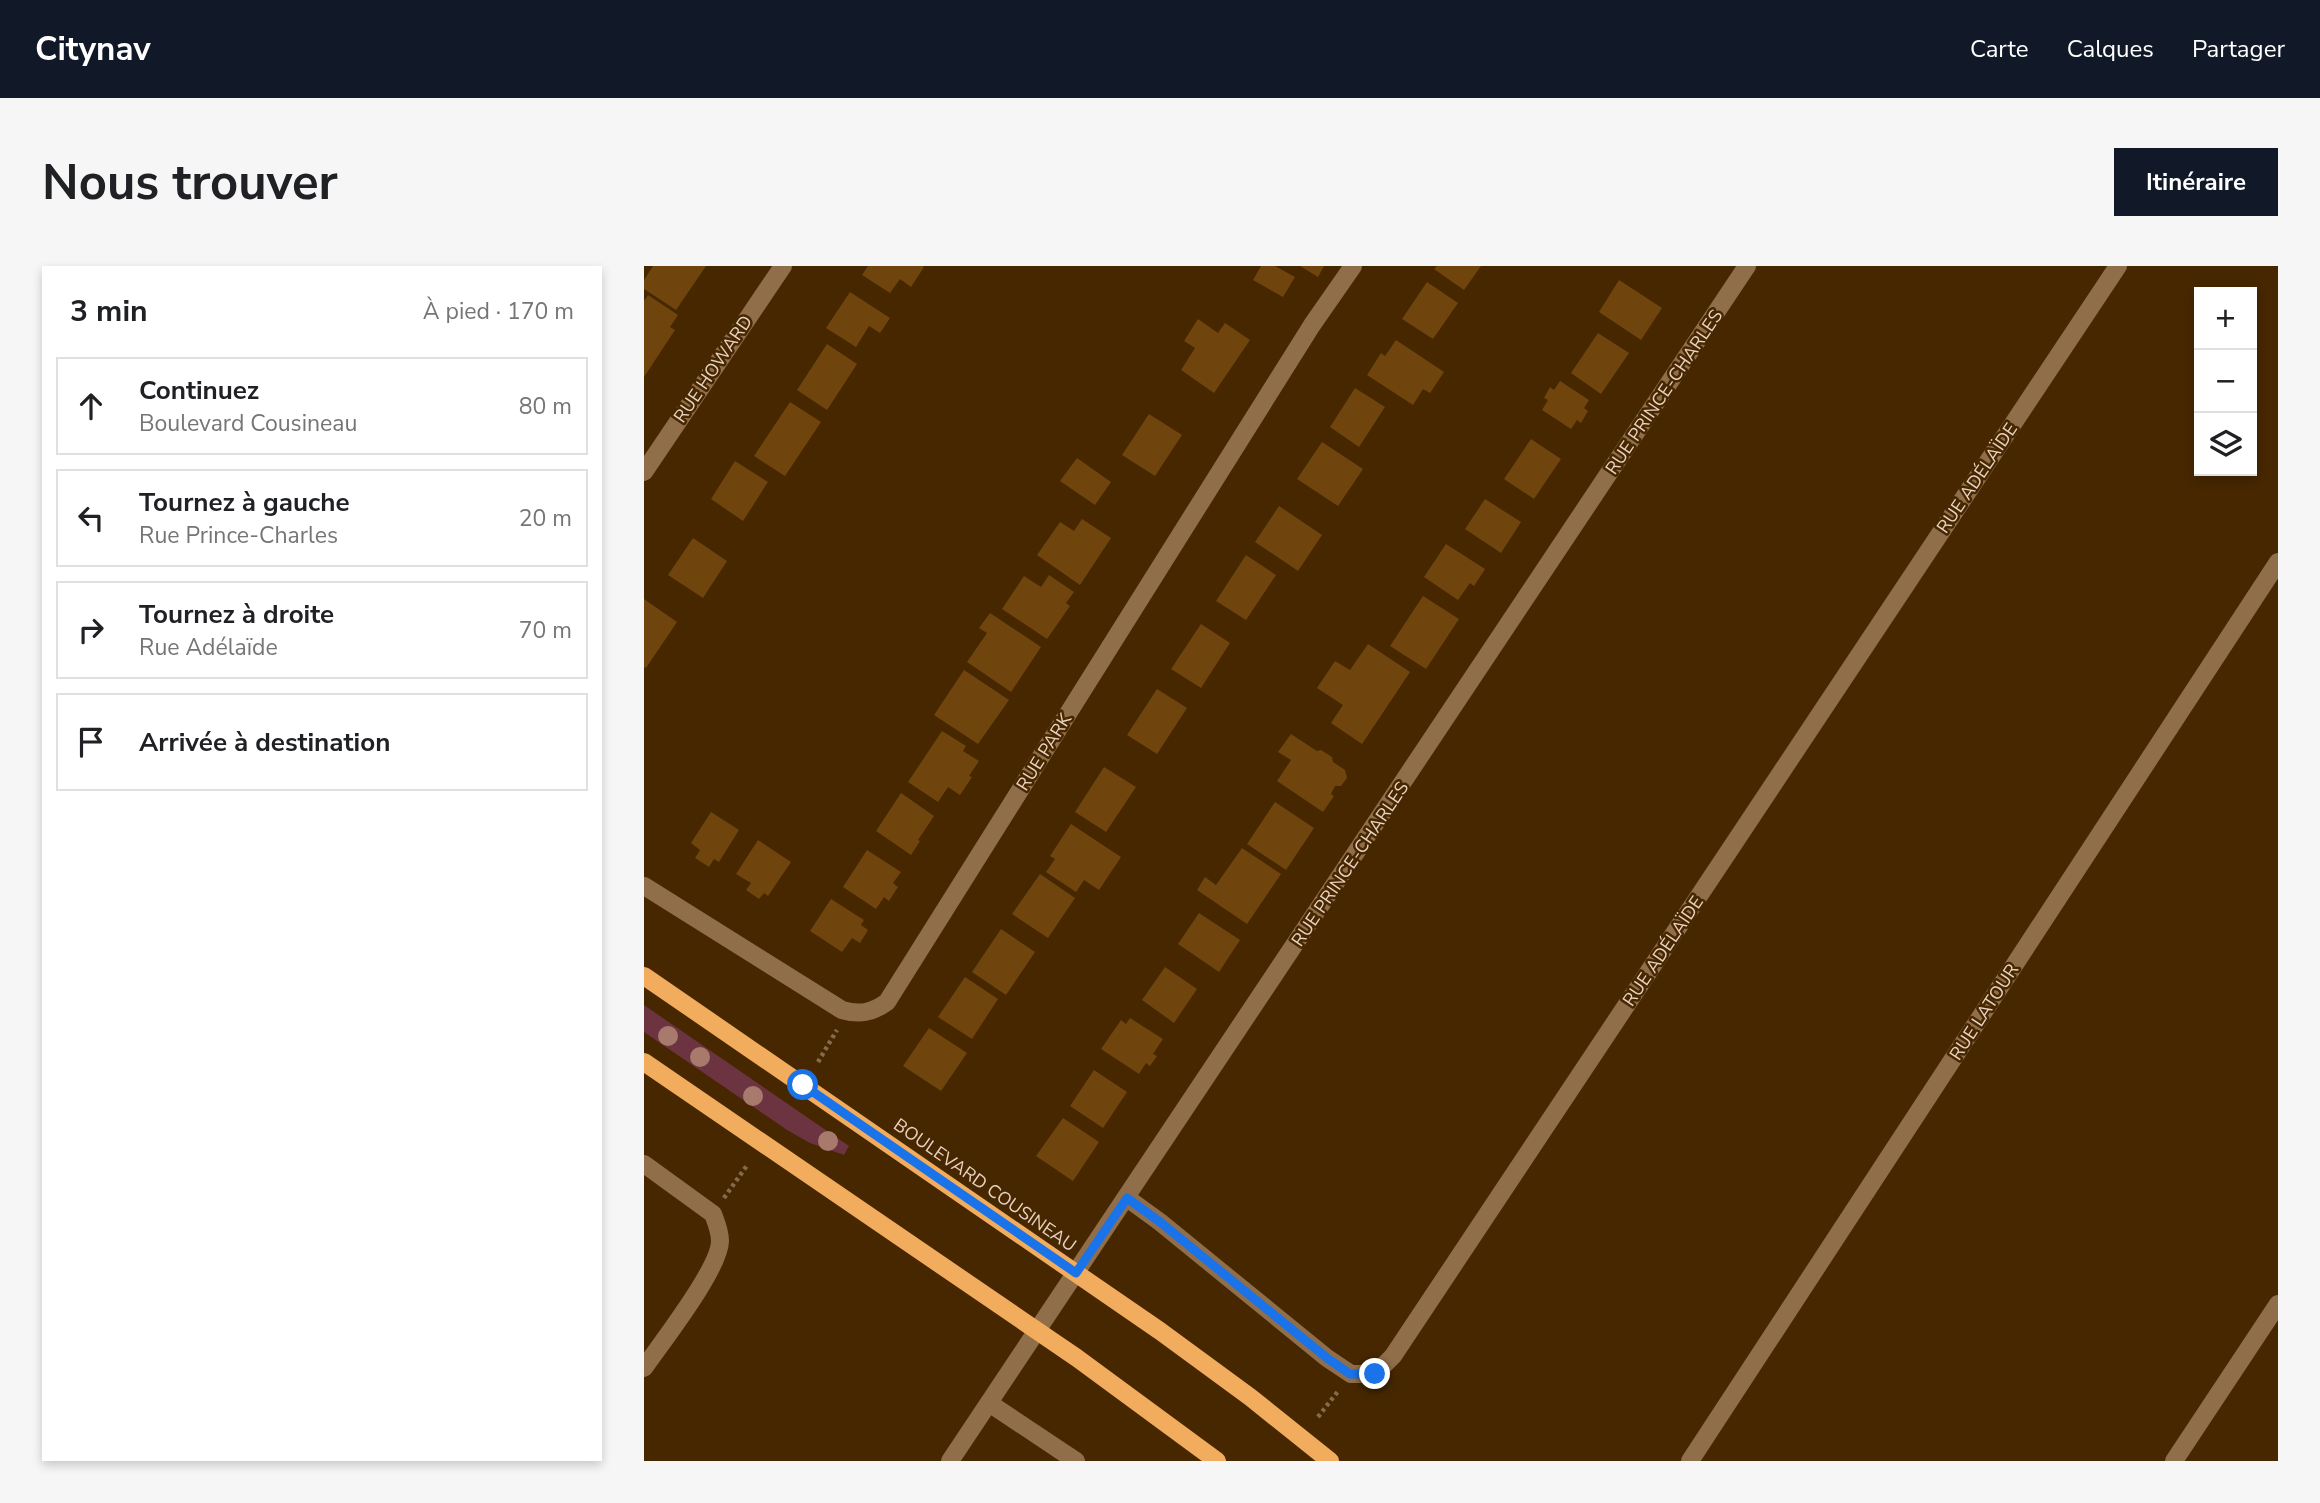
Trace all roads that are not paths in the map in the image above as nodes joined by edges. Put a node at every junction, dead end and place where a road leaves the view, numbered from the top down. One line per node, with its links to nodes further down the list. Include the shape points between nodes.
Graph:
1 (783, 266): 5 (street, RUE HOWARD)
2 (1353, 266): 7 (street, RUE PARK, via 887,1002 869,1012 842,1010)
3 (1747, 266): 11 (street, RUE PRINCE-CHARLES)
4 (2118, 266): 11 (street, RUE ADÉLAÏDE, via 1393,1356 1375,1374 1350,1374 1327,1358)
5 (644, 472)
6 (2278, 562): 21 (street, RUE LATOUR)
7 (644, 886)
8 (644, 976): 12 (main road, BOULEVARD COUSINEAU)
9 (644, 1062): 14 (main road)
10 (644, 1164): 15 (street, via 713,1214 720,1241 715,1264)
11 (1127, 1198): 12 (street, RUE PRINCE-CHARLES)
12 (1076, 1273): 14 (street, RUE PRINCE-CHARLES); 20 (main road, BOULEVARD COUSINEAU, via 1250,1397)
13 (2278, 1304): 22 (street)
14 (1037, 1331): 16 (street, RUE PRINCE-CHARLES); 19 (main road)
15 (644, 1368)
16 (989, 1403): 17 (street, RUE PRINCE-CHARLES); 18 (street)
17 (950, 1461)
18 (1076, 1461)
19 (1217, 1461)
20 (1330, 1461)
21 (1690, 1461)
22 (2174, 1461)

